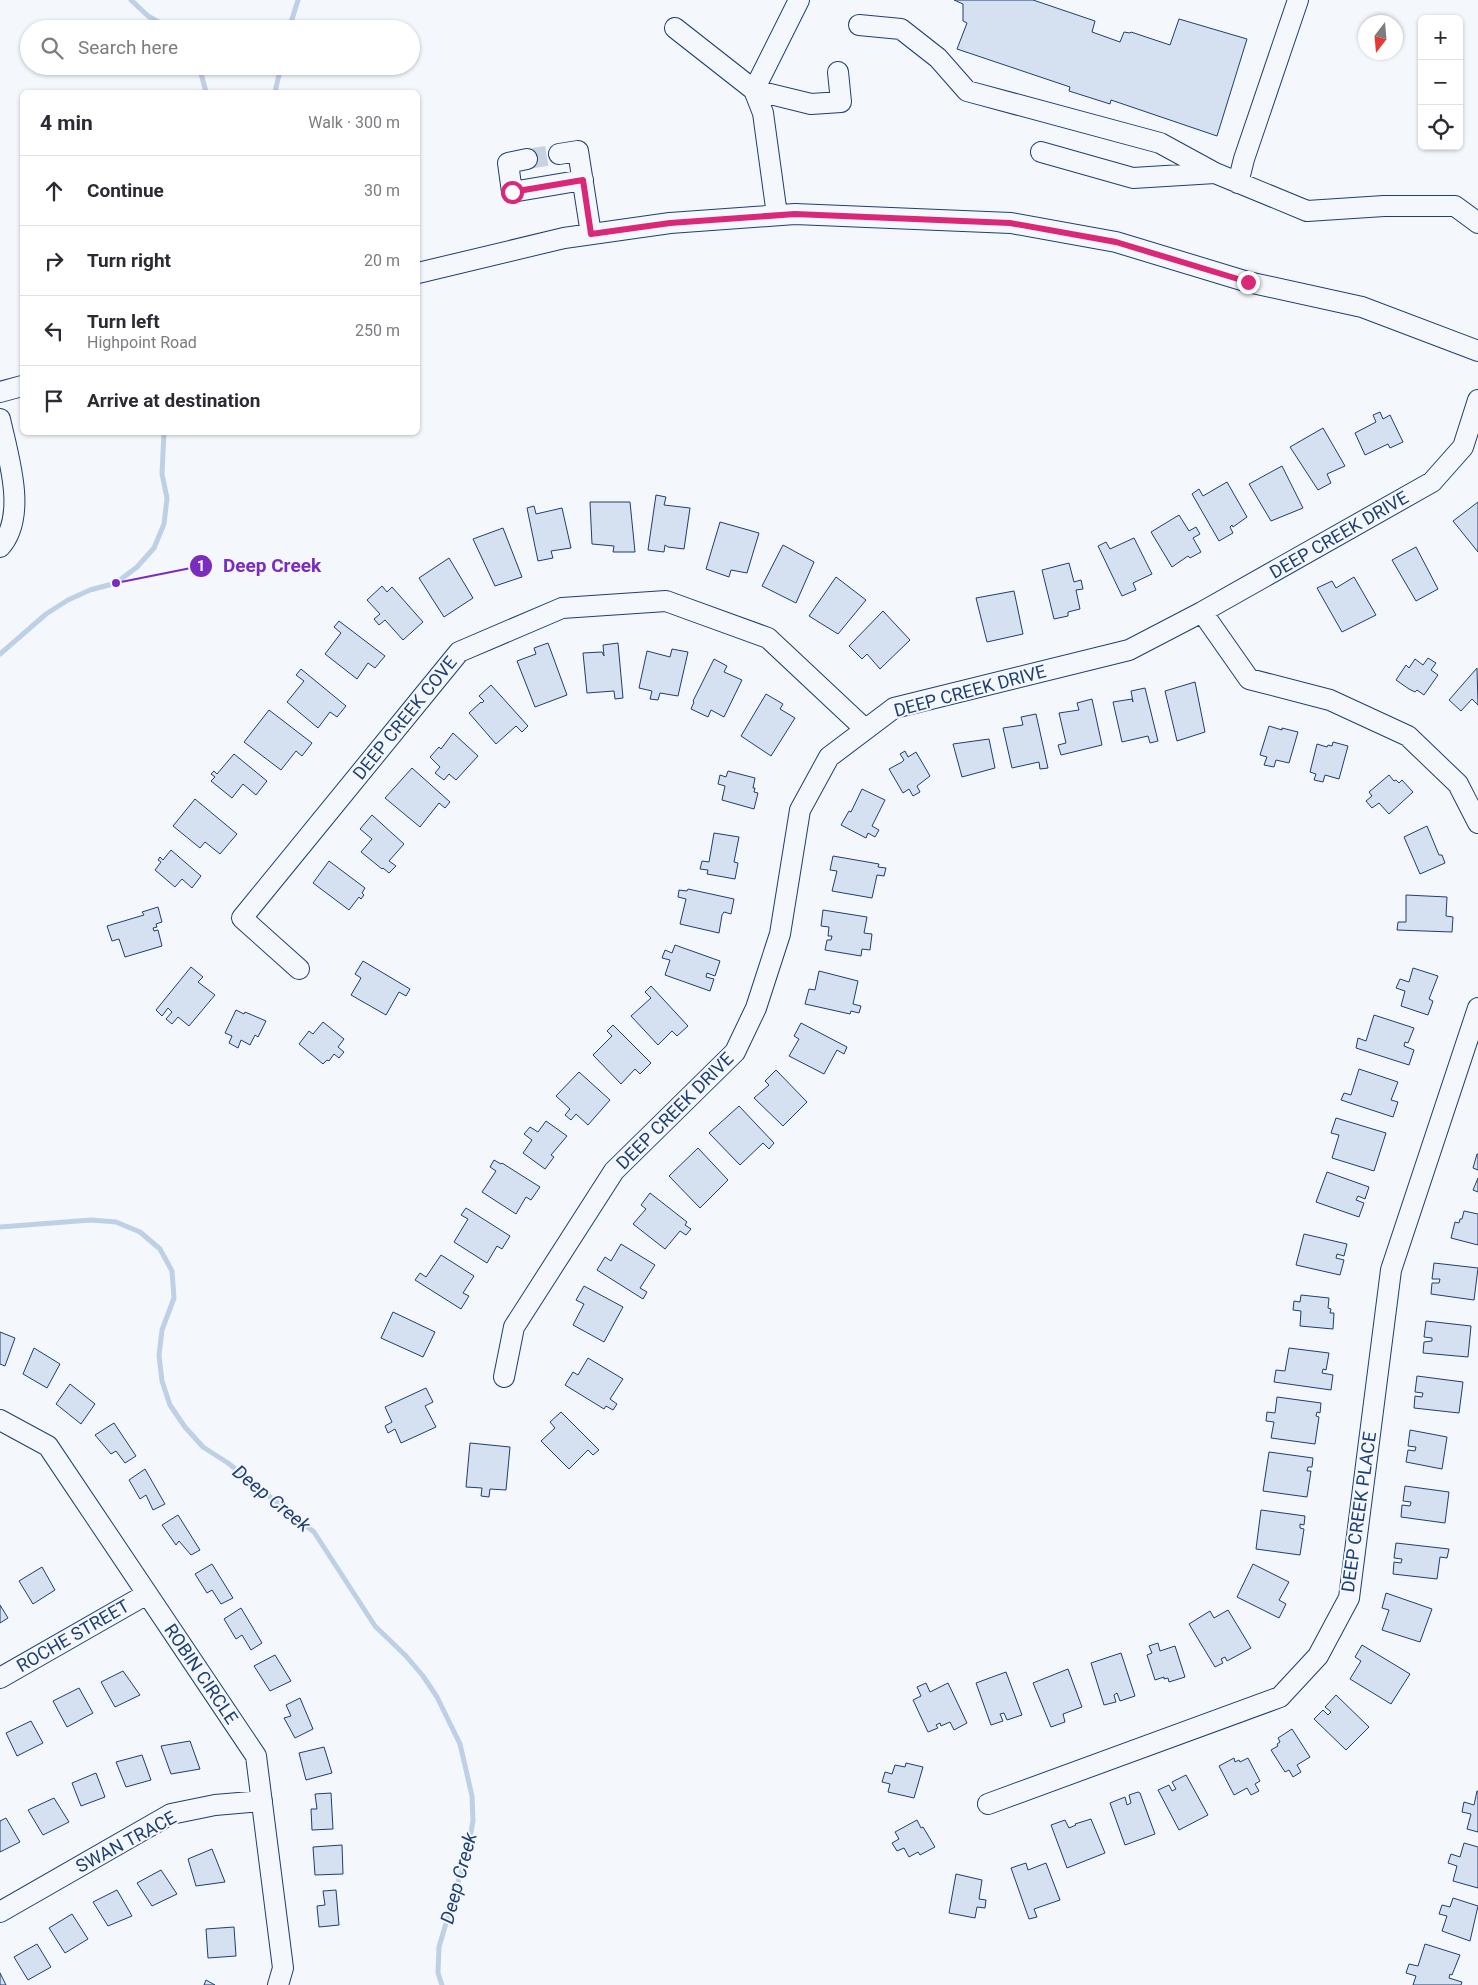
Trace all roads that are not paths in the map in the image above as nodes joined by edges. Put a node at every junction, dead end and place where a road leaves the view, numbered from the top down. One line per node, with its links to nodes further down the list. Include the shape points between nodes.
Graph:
1 (799, 0): 6 (street)
2 (1298, 0): 12 (street)
3 (858, 25): 10 (street, via 901,29 938,58 967,91 1160,143)
4 (675, 28): 6 (street)
5 (838, 72): 6 (street, via 841,102 811,104)
6 (754, 90): 13 (street, via 763,113)
7 (568, 152): 11 (street)
8 (1041, 152): 10 (street, via 1134,178)
9 (517, 161): 11 (street, via 512,192)
10 (1215, 174): 12 (street)
11 (583, 180): 15 (street)
12 (1238, 183): 14 (street, via 1308,211 1454,206)
13 (777, 215): 15 (street, via 670,223); 17 (street, via 1010,223 1116,242 1248,282 1362,307)
14 (1478, 223)
15 (591, 234): 16 (street)
16 (420, 273)
17 (1478, 351)
18 (20, 387): 19 (street)
19 (0, 392)
20 (1478, 400): 23 (street, DEEP CREEK DRIVE, via 1463,447 1432,482)
21 (0, 419): 22 (street, via 15,496 14,521)
22 (0, 547)
23 (1202, 612): 24 (street, DEEP CREEK DRIVE, via 1129,650 894,708); 25 (street, via 1249,679 1330,700 1408,736 1458,784)
24 (865, 730): 26 (street, DEEP CREEK COVE, via 768,638 666,600 562,608 544,615 459,652 242,918); 28 (street, DEEP CREEK DRIVE, via 829,757 800,810 780,934 756,1008 735,1052 614,1171 514,1327)
25 (1478, 823)
26 (299, 969)
27 (1478, 1008): 33 (street, DEEP CREEK PLACE, via 1391,1270 1349,1598 1318,1656 1280,1697)
28 (504, 1377)
29 (0, 1420): 30 (street, ROBIN CIRCLE, via 48,1446)
30 (147, 1594): 31 (street, ROCHE STREET); 32 (street, ROBIN CIRCLE, via 256,1756)
31 (0, 1678)
32 (262, 1801): 34 (street, SWAN TRACE, via 215,1805 171,1814); 35 (street, ROBIN CIRCLE, via 283,1968)
33 (988, 1804)
34 (0, 1912)
35 (278, 1985)

